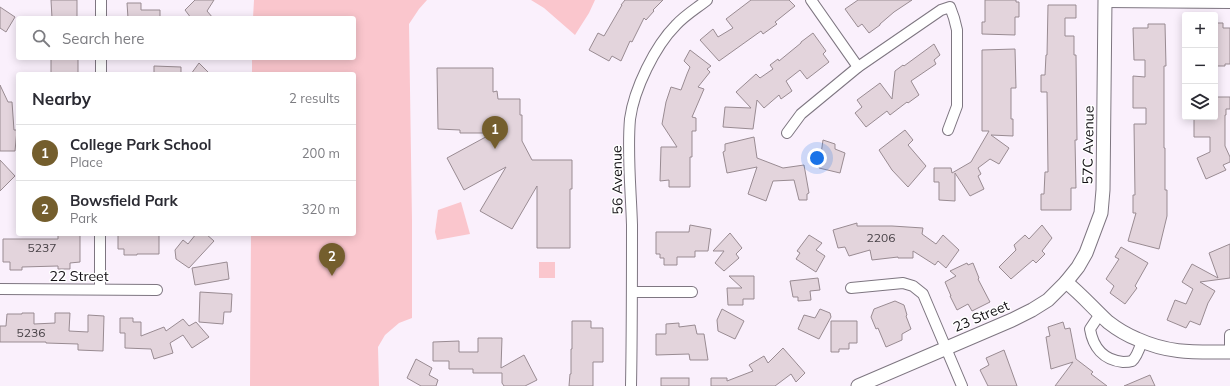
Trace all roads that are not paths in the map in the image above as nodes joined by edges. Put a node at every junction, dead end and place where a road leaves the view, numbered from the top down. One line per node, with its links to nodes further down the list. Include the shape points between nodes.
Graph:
1 (101, 0): 6 (street)
2 (707, 0): 18 (street, 56 Avenue, via 676,24 663,40 633,104 630,119)
3 (811, 0): 8 (street)
4 (1105, 1): 5 (street); 13 (street, 57C Avenue, via 1101,213 1086,253)
5 (1230, 3)
6 (101, 16)
7 (101, 60): 9 (street)
8 (858, 67): 10 (street, via 941,10 950,7 957,30 957,106); 11 (street, via 801,114)
9 (101, 72)
10 (948, 130)
11 (787, 133)
12 (100, 236): 16 (street)
13 (1066, 282): 20 (street); 23 (street, 23 Street, via 1048,300 1032,310)
14 (851, 288): 23 (street, via 903,283 913,286 922,294)
15 (0, 289): 16 (street, 22 Street)
16 (100, 290): 17 (street, 22 Street)
17 (157, 290)
18 (632, 292): 19 (street); 25 (street, 56 Avenue)
19 (692, 292)
20 (1100, 314): 22 (street, via 1118,329); 22 (street, via 1090,329 1093,343 1102,354 1115,360 1131,361)
21 (1230, 335): 24 (street)
22 (1142, 341): 24 (street, via 1175,351)
23 (946, 348): 26 (street, 23 Street); 27 (street)
24 (1230, 352)
25 (631, 386)
26 (858, 386)
27 (962, 386)

